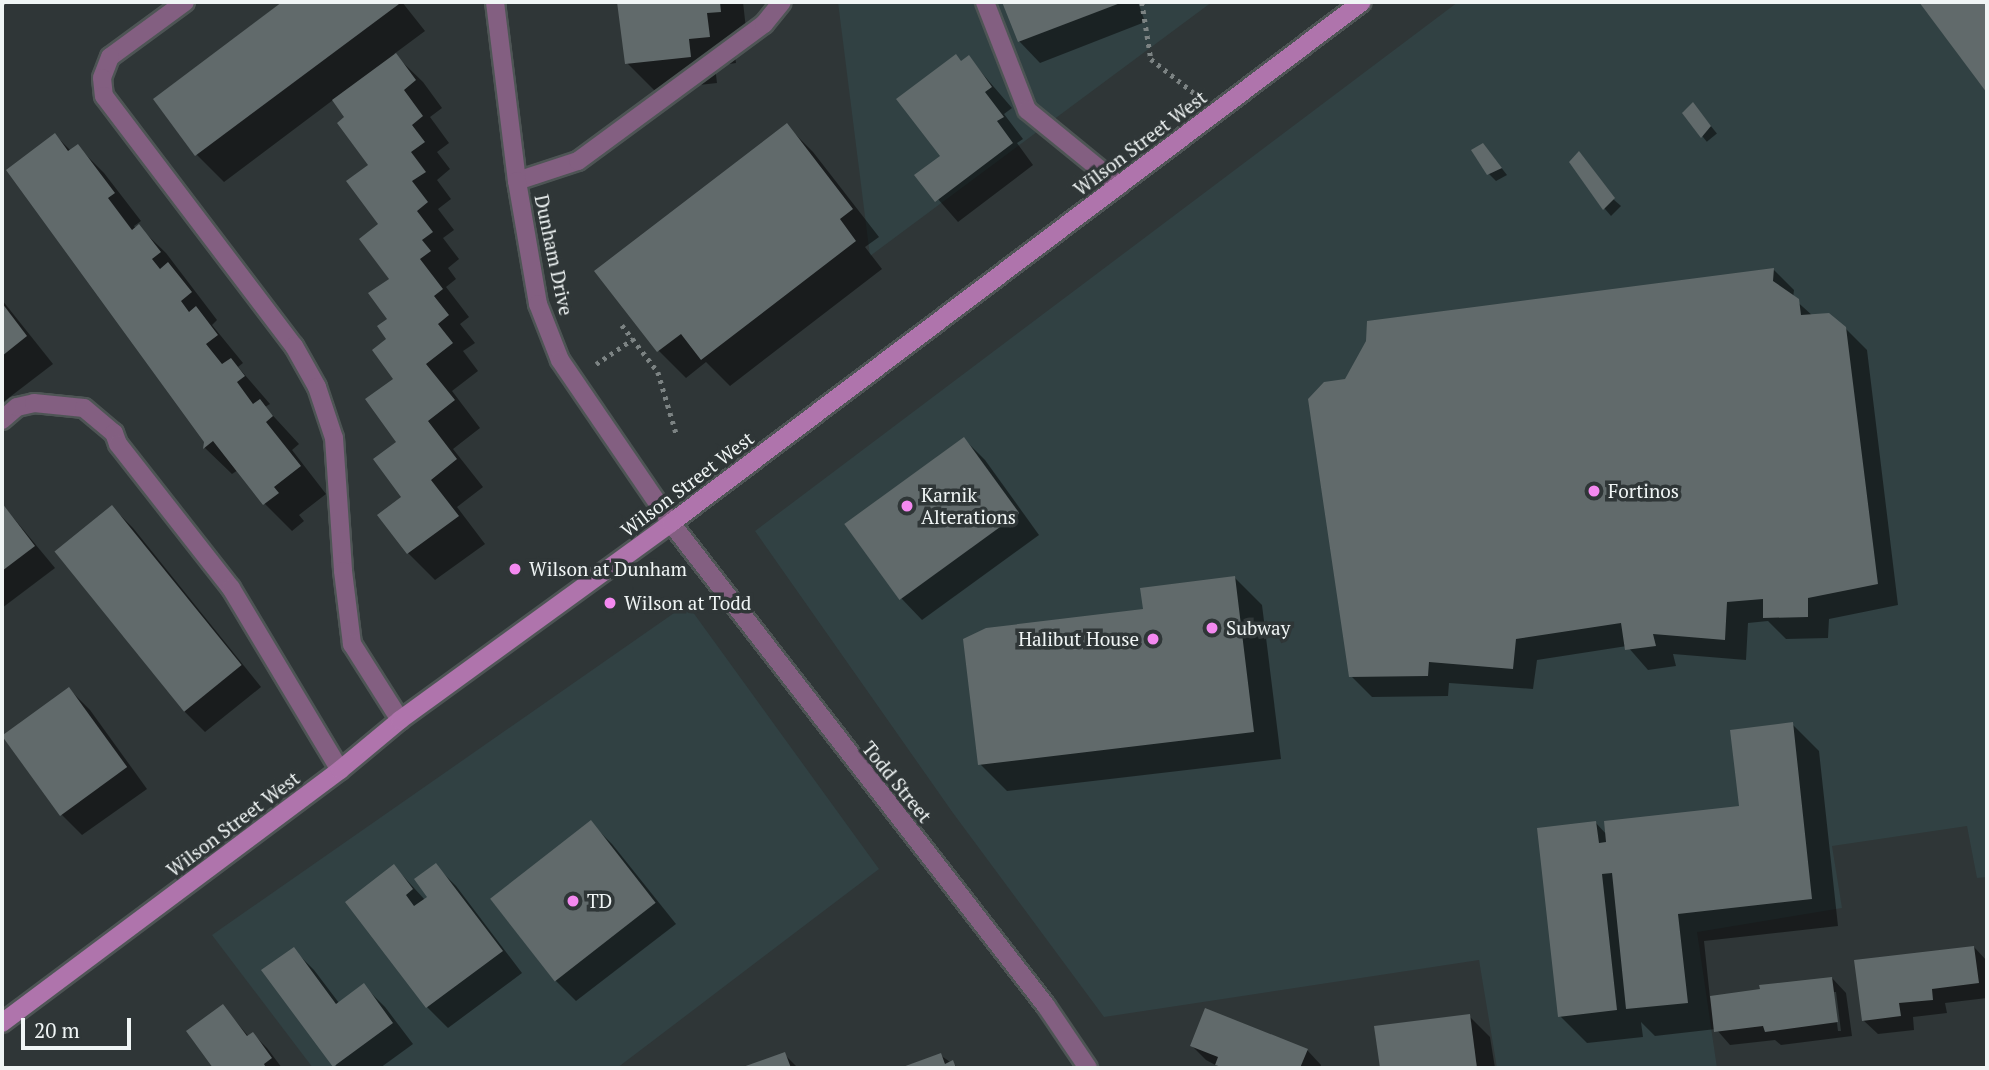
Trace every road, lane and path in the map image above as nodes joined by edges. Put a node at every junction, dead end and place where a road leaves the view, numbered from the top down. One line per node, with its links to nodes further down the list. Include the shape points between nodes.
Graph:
1 (185, 2): 16 (street, via 113,52 102,79 104,96 294,346 317,387 334,438 352,644)
2 (495, 2): 8 (street, Dunham Drive)
3 (782, 2): 8 (street, via 764,24 578,161)
4 (985, 2): 9 (street, via 1027,110)
5 (1142, 2): 7 (path, via 1151,59)
6 (1362, 2): 7 (main road, Wilson Street West)
7 (1217, 111): 9 (main road, Wilson Street West)
8 (517, 181): 12 (street, Dunham Drive, via 538,304)
9 (1119, 185): 15 (main road, Wilson Street West)
10 (622, 325): 11 (path)
11 (633, 339): 12 (path); 14 (path, via 658,372)
12 (573, 380): 15 (street, Dunham Drive)
13 (2, 420): 17 (street, via 18,407 34,403 83,408 114,433 231,588)
14 (677, 436)
15 (671, 523): 16 (main road, Wilson Street West); 19 (street, Todd Street, via 1046,1006)
16 (400, 720): 17 (main road, Wilson Street West)
17 (340, 770): 18 (main road, Wilson Street West)
18 (2, 1023)
19 (1088, 1068)

